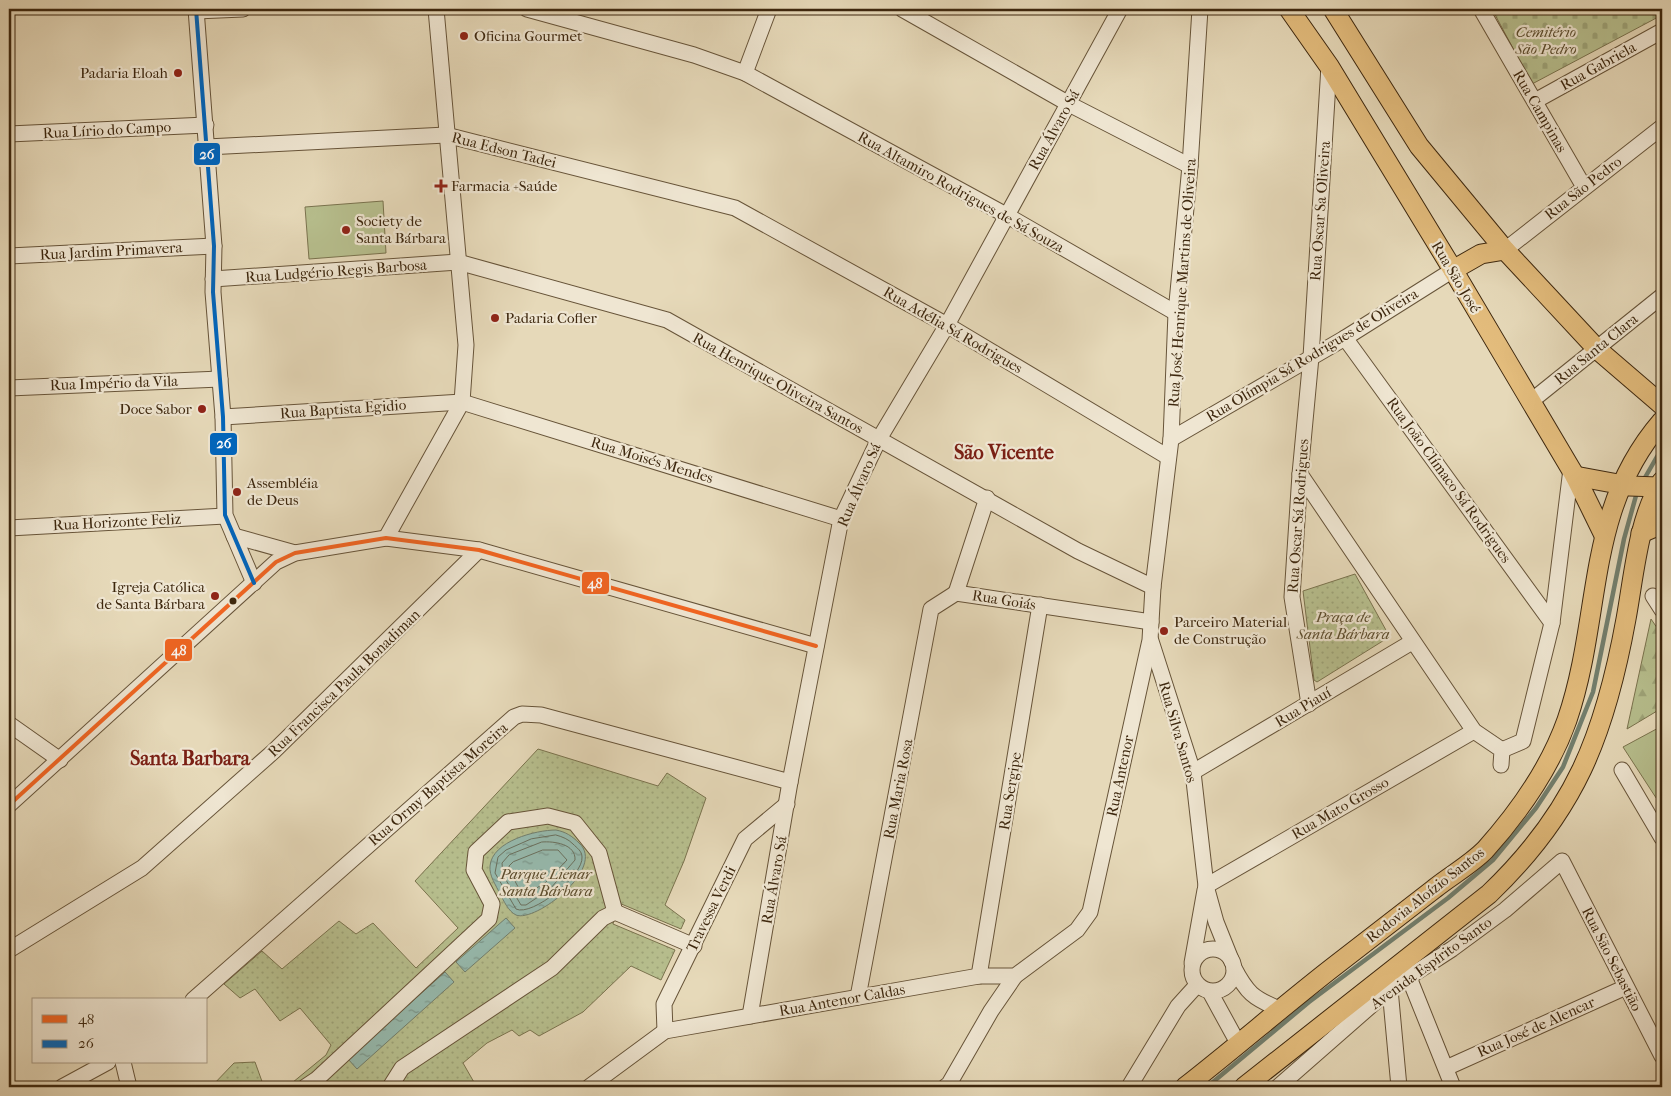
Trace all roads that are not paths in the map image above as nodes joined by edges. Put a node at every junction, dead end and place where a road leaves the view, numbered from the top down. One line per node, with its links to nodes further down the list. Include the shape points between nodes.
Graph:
1 (242, 9): 11 (street)
2 (436, 9): 20 (street)
3 (527, 9): 14 (street, Rua Altamiro Rodrigues de Sá Souza)
4 (770, 9): 14 (street)
5 (902, 9): 16 (street)
6 (1120, 9): 16 (street, Rua Álvaro Sá)
7 (1200, 9): 22 (street, Rua José Henrique Martins de Oliveira)
8 (1289, 9): 13 (main road, Rua São José)
9 (1333, 9): 27 (main road, via 1419,146)
10 (1481, 9): 15 (street, Rua Campinas)
11 (196, 10): 17 (street)
12 (1662, 31): 15 (street, Rua Gabriela)
13 (1329, 66): 30 (main road, Rua São José); 37 (street, Rua Oscar Sa Oliveira)
14 (745, 72): 25 (street, Rua Altamiro Rodrigues de Sá Souza)
15 (1535, 101): 23 (street, Rua Campinas)
16 (1069, 104): 22 (street); 25 (street, Rua Álvaro Sá)
17 (206, 125): 19 (street, Rua Lírio do Campo); 21 (street)
18 (1662, 127): 23 (street, Rua São Pedro)
19 (9, 134)
20 (446, 135): 21 (street, Rua Edson Tadei); 24 (street, Rua Edson Tadei); 29 (street)
21 (207, 146): 26 (street)
22 (1190, 166): 33 (street, Rua José Henrique Martins de Oliveira)
23 (1584, 187): 27 (street, Rua São Pedro)
24 (735, 208): 34 (street, Rua Adélia Sá Rodrigues)
25 (1006, 215): 33 (street, Rua Altamiro Rodrigues de Sá Souza); 34 (street, Rua Álvaro Sá)
26 (214, 246): 28 (street, Rua Jardim Primavera); 31 (street)
27 (1504, 250): 30 (main road, via 1481,254); 36 (main road)
28 (9, 256)
29 (458, 262): 31 (street, Rua Ludgério Regis Barbosa); 40 (street, via 466,345); 45 (street, Rua Henrique Oliveira Santos, via 667,320)
30 (1453, 270): 35 (street, Rua Olímpia Sá Rodrigues de Oliveira); 41 (main road, Rua São José)
31 (213, 280): 38 (street)
32 (1662, 296): 36 (street, Rua Santa Clara)
33 (1176, 313): 46 (street, Rua José Henrique Martins de Oliveira)
34 (947, 325): 45 (street, Rua Álvaro Sá); 47 (street, Rua Adélia Sá Rodrigues)
35 (1345, 338): 37 (street, Rua Olímpia Sá Rodrigues de Oliveira); 70 (street, Rua João Clímaco Sá Rodrigues)
36 (1598, 350): 41 (street, Rua Santa Clara, via 1586,356); 42 (main road)
37 (1311, 356): 46 (street, Rua Olímpia Sá Rodrigues de Oliveira); 49 (street, Rua Oscar Sá Rodrigues)
38 (220, 379): 39 (street, Rua Império da Vila); 43 (street)
39 (9, 388)
40 (462, 402): 43 (street, Rua Baptista Egidio); 54 (street, Rua Moisés Mendes); 60 (street)
41 (1530, 402): 48 (main road, Rua São José)
42 (1662, 405)
43 (223, 417): 53 (street)
44 (1662, 421): 50 (main road, Rodovia Aloízio Santos, via 1637,453)
45 (878, 439): 52 (street, Rua Henrique Oliveira Santos); 54 (street, Rua Álvaro Sá)
46 (1171, 439): 47 (street, Rua José Henrique Martins de Oliveira)
47 (1168, 457): 64 (street, Rua José Henrique Martins de Oliveira)
48 (1573, 472): 50 (main road); 58 (main road, Rua São José); 70 (street)
49 (1300, 474): 72 (street); 74 (street, Rua Oscar Sá Rodrigues, via 1292,597)
50 (1624, 486): 51 (main road); 58 (main road, Rodovia Aloízio Santos)
51 (1658, 486): 57 (main road)
52 (987, 498): 64 (street, Rua Henrique Oliveira Santos, via 1078,551); 65 (street, Rua Goiás)
53 (226, 516): 56 (street, Rua Horizonte Feliz); 59 (street)
54 (841, 519): 73 (street, Rua Álvaro Sá)
55 (1662, 524): 57 (main road)
56 (9, 528)
57 (1641, 534): 117 (main road, via 1616,672 1599,731 1552,824 1521,864 1489,894)
58 (1604, 535): 101 (main road, Rodovia Aloízio Santos, via 1581,667 1566,720 1544,770 1524,802 1483,851)
59 (234, 536): 62 (street); 63 (street)
60 (386, 538): 61 (street); 62 (street)
61 (479, 550): 73 (street); 90 (street, Rua Francisca Paula Bonadiman, via 274,752 142,868)
62 (295, 553): 63 (street, via 276,562)
63 (254, 583): 78 (street)
64 (1153, 587): 69 (street)
65 (956, 592): 67 (street, Rua Goiás); 99 (street, Rua Maria Rosa, via 931,609)
66 (1653, 596): 68 (street)
67 (1040, 605): 69 (street, Rua Goiás); 94 (street, Rua Sergipe)
68 (1662, 610)
69 (1151, 622): 71 (street)
70 (1552, 623): 77 (street, via 1523,742)
71 (1150, 640): 81 (street, Rua Silva Santos); 95 (street, Rua Antenor, via 1090,912 1078,930)
72 (1412, 642): 74 (street, Rua Piauí); 76 (street)
73 (816, 646): 82 (street, Rua Álvaro Sá)
74 (1309, 704): 81 (street, Rua Piauí)
75 (9, 724): 78 (street)
76 (1474, 731): 77 (street); 87 (street, Rua Mato Grosso)
77 (1502, 750): 79 (street)
78 (60, 760): 84 (street)
79 (1501, 765)
80 (1622, 770): 85 (street)
81 (1193, 772): 87 (street, Rua Silva Santos)
82 (790, 782): 83 (street, Rua Álvaro Sá); 100 (street, Rua Ormy Baptista Moreira, via 541,715 522,714 514,717)
83 (787, 804): 89 (street, Travessa Verdi, via 744,839); 102 (street, Rua Álvaro Sá)
84 (9, 805)
85 (1662, 838)
86 (1562, 861): 93 (street, Avenida Espírito Santo, via 1505,910 1452,949); 96 (street, Rua São Sebastião)
87 (1206, 886): 91 (street, Rua Silva Santos); 92 (street, Rua Silva Santos)
88 (615, 912): 89 (street); 111 (street, via 599,853 575,823 548,816 508,822 476,852 474,870 492,904 489,919); 112 (street, via 603,918 552,968 402,1068)
89 (694, 946): 103 (street, Travessa Verdi, via 664,1004)
90 (9, 950)
91 (1233, 965): 92 (street, via 1224,952 1211,949 1199,954); 97 (street, via 1232,980 1228,986 1216,992); 101 (street, Rua Silva Santos, via 1246,991)
92 (1192, 966): 97 (street, via 1193,980)
93 (1408, 975): 98 (street, Avenida Espírito Santo); 108 (street)
94 (979, 976): 95 (street, Rua Antenor Caldas); 99 (street, Rua Antenor Caldas)
95 (1015, 976): 114 (street)
96 (1626, 987): 105 (street, Rua São Sebastião); 108 (street, Rua José de Alencar)
97 (1203, 989): 104 (street); 115 (street, via 1178,1006)
98 (1390, 989): 118 (street, Avenida Espírito Santo); 119 (street)
99 (858, 997): 102 (street, Rua Antenor Caldas)
100 (195, 998)
101 (1279, 1009): 104 (main road, Rodovia Aloízio Santos)
102 (750, 1016): 103 (street, Rua Antenor Caldas)
103 (664, 1031): 113 (street, Rua Antenor Caldas)
104 (1239, 1045): 116 (main road, Rodovia Aloízio Santos)
105 (1662, 1056)
106 (104, 1064): 109 (street)
107 (124, 1064): 110 (street)
108 (1446, 1068): 120 (street)
109 (62, 1087)
110 (130, 1087)
111 (305, 1087)
112 (390, 1087)
113 (589, 1087)
114 (945, 1087)
115 (1128, 1087)
116 (1185, 1087)
117 (1244, 1087)
118 (1277, 1087)
119 (1399, 1087)
120 (1453, 1087)

